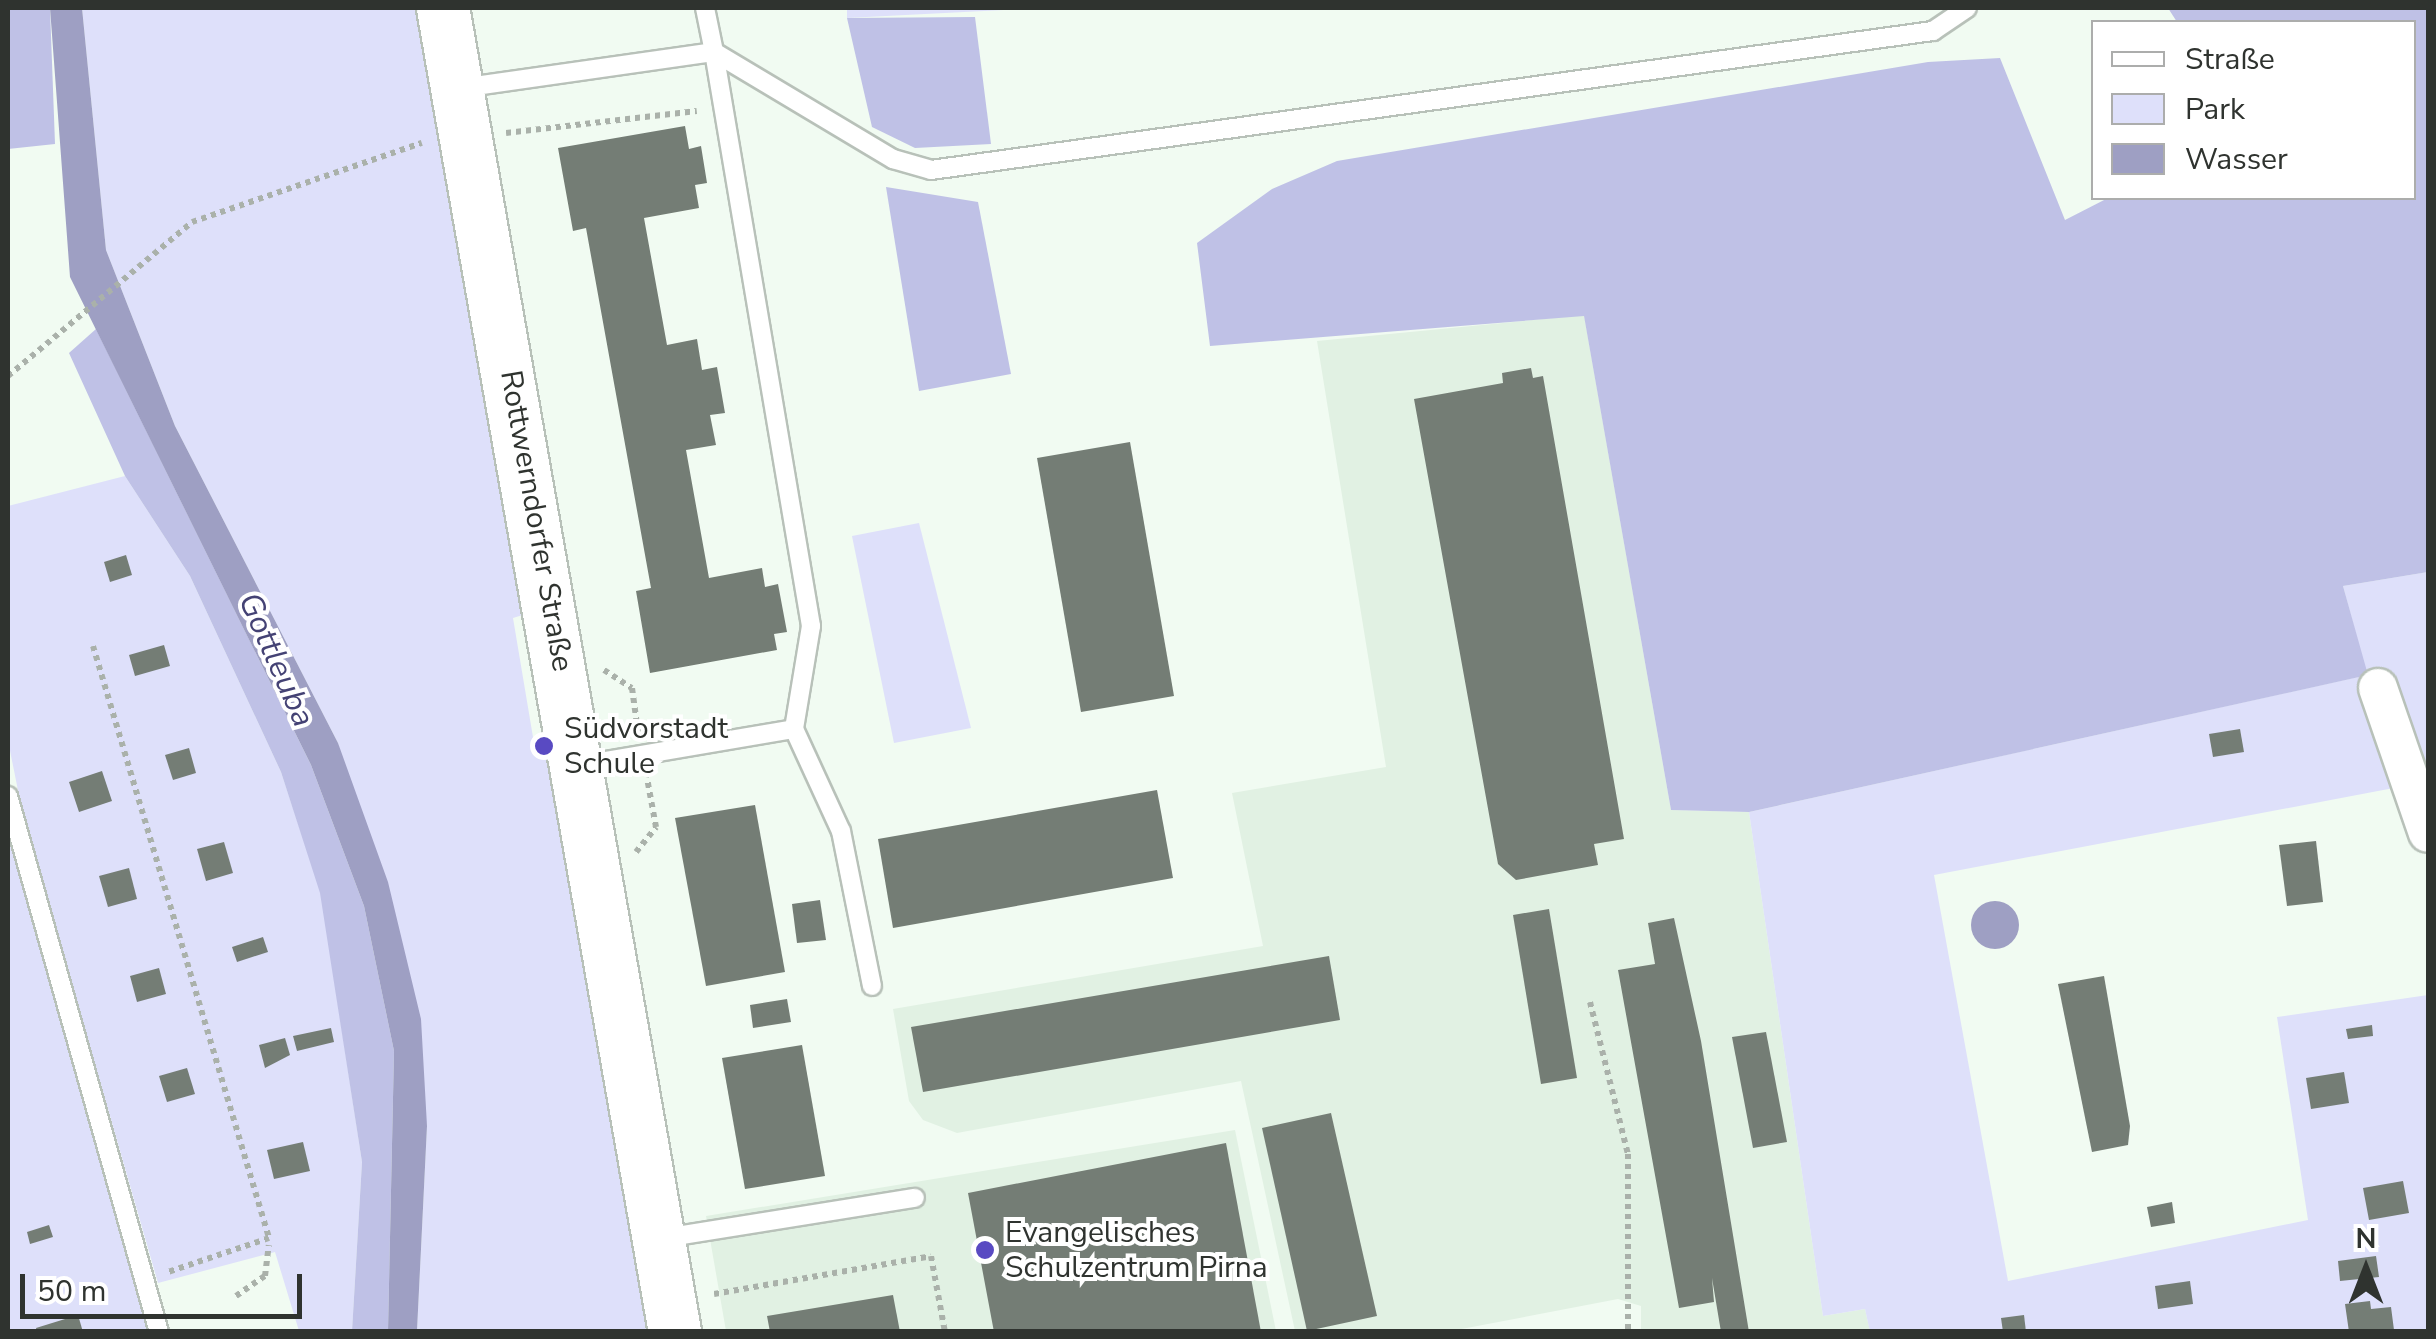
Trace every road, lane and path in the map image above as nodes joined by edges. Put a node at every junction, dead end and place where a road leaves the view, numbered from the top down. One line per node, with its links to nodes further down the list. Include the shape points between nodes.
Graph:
1 (443, 8): 6 (main road, Rottwerndorfer Straße)
2 (705, 8): 4 (lane)
3 (1967, 8): 4 (lane, via 1933,31 930,170 894,159)
4 (714, 52): 5 (lane); 6 (lane)
5 (724, 108): 6 (path); 10 (lane, via 811,626)
6 (474, 118): 7 (path, via 218,208 171,236); 11 (main road, Rottwerndorfer Straße)
7 (8, 376)
8 (93, 646): 18 (path)
9 (2378, 688): 13 (street)
10 (794, 730): 11 (lane); 14 (lane, via 841,831)
11 (580, 765): 17 (main road, Rottwerndorfer Straße)
12 (8, 796): 19 (lane)
13 (2428, 834)
14 (872, 986)
15 (1590, 1002): 24 (path, via 1628,1154)
16 (916, 1198): 17 (lane)
17 (658, 1239): 21 (main road, Rottwerndorfer Straße)
18 (269, 1245): 19 (path); 20 (path, via 266,1276)
19 (144, 1278): 22 (lane)
20 (236, 1296)
21 (691, 1314): 23 (path, via 931,1256)
22 (159, 1332)
23 (945, 1332)
24 (1628, 1332)

